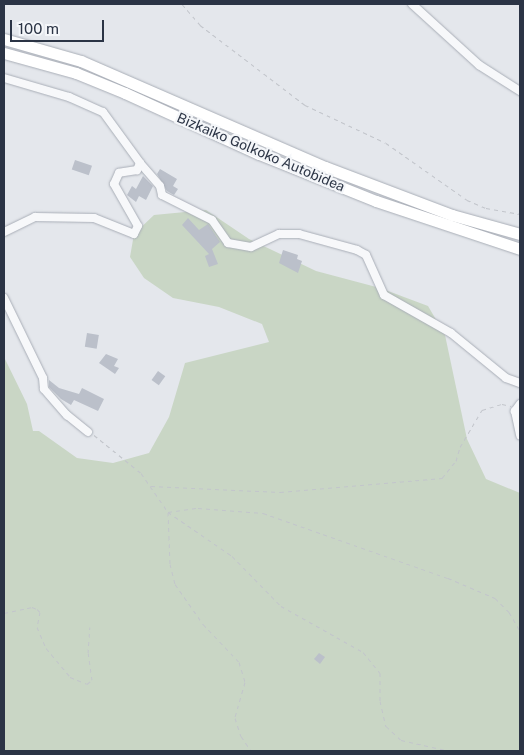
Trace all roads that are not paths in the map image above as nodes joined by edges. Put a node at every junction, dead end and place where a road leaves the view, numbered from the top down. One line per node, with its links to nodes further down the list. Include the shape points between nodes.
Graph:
1 (412, 4): 5 (street, via 479,65)
2 (4, 40): 8 (highway, Bizkaiko Golkoko Autobidea, via 81,61 325,167 452,215)
3 (4, 53): 9 (highway, Bizkaiko Golkoko Autobidea, via 76,74 125,93 258,154 376,201)
4 (4, 78): 6 (street, via 103,112)
5 (520, 91)
6 (140, 163): 7 (street, via 137,170 119,174 114,184 138,226 134,234 94,218 35,217); 11 (street, via 160,186 162,195 212,220 228,243 251,247 279,234 300,234 357,250 366,256 384,295 452,333 506,378)
7 (4, 232)
8 (520, 234)
9 (520, 249)
10 (4, 298): 13 (street, via 43,378 44,389 67,415)
11 (520, 383)
12 (518, 406): 14 (street, via 515,420)
13 (88, 432)
14 (520, 435)

